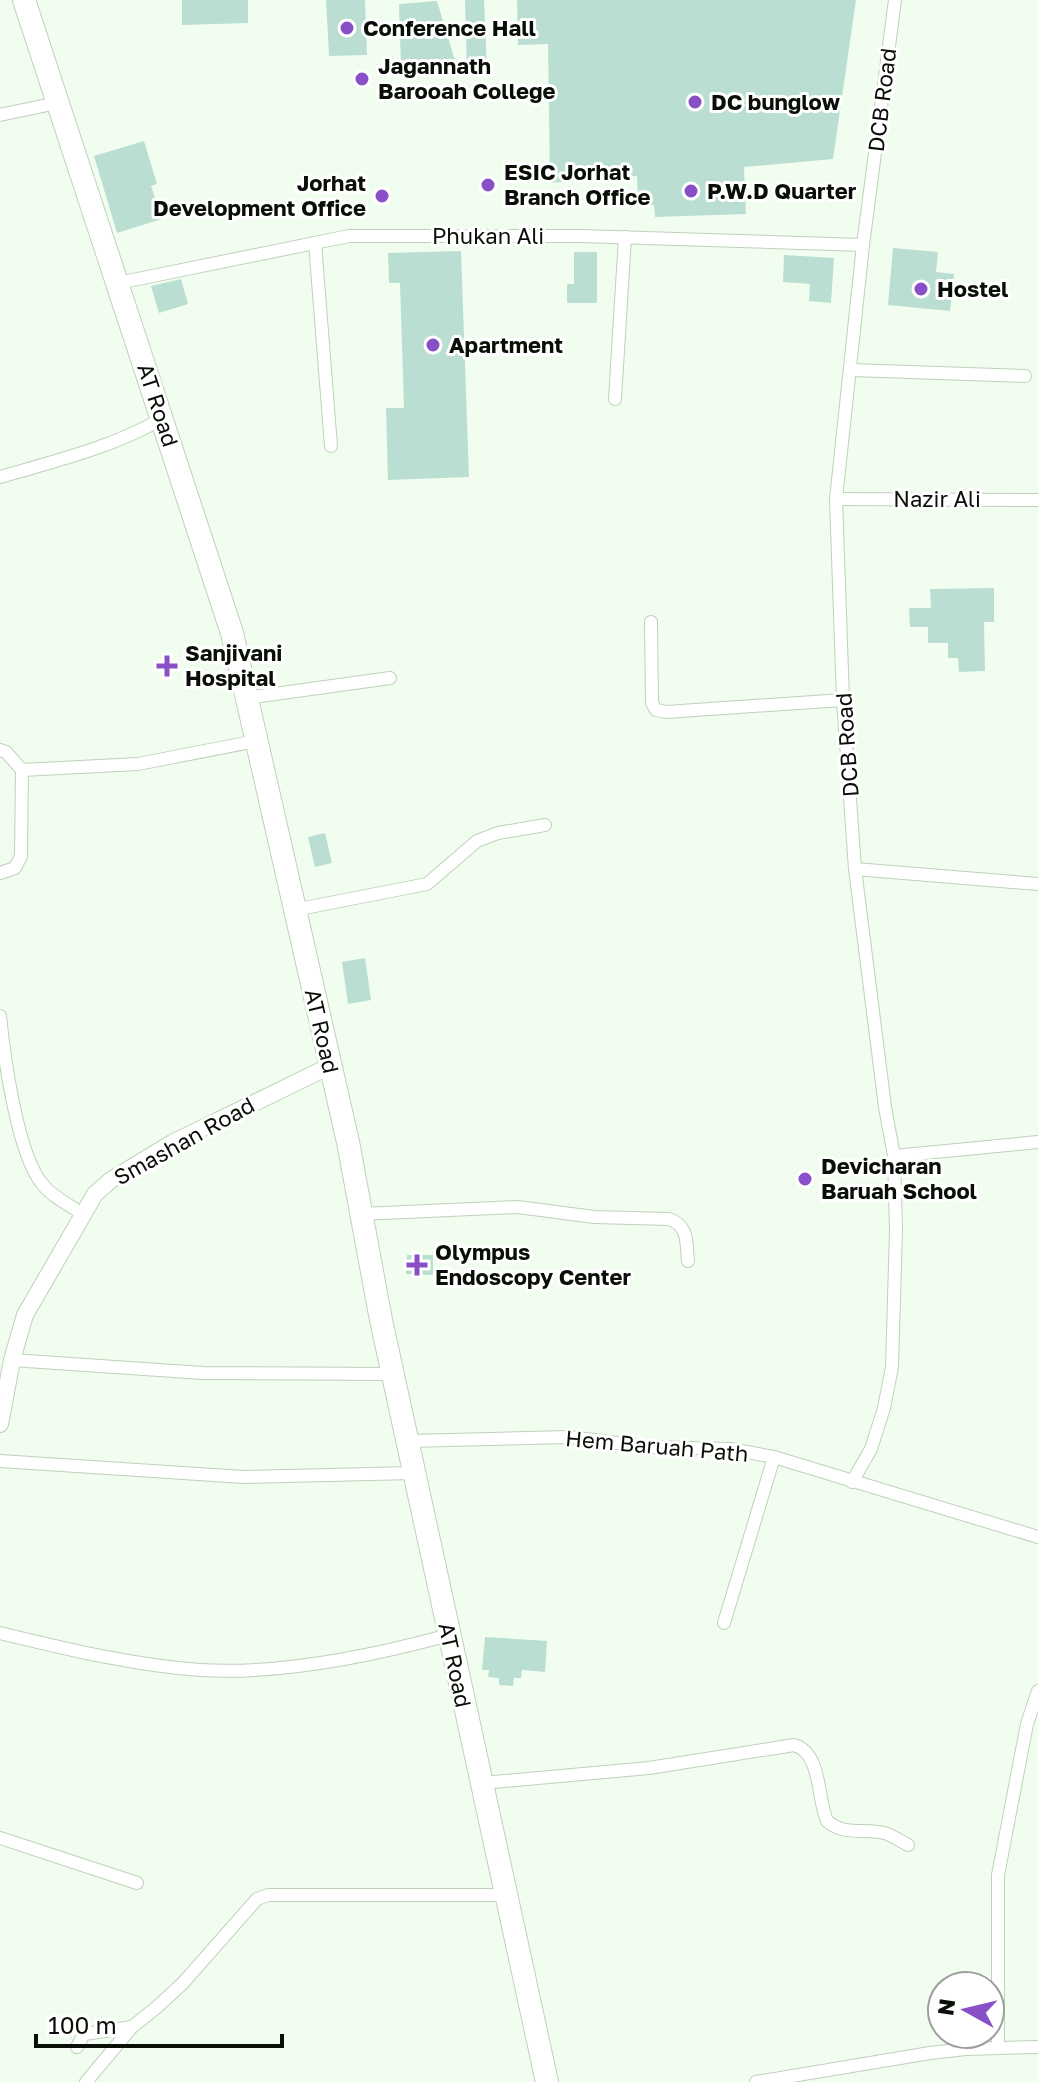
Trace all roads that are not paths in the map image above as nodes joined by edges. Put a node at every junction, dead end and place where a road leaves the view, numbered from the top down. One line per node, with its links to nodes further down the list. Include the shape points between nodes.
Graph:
1 (24, 0): 3 (highway, AT Road)
2 (895, 0): 7 (street, DCB Road)
3 (57, 103): 4 (street); 8 (highway, AT Road)
4 (0, 115)
5 (625, 237): 6 (street, Phukan Ali, via 349,236); 7 (street, Phukan Ali); 11 (street)
6 (315, 243): 8 (street, Phukan Ali); 13 (street)
7 (863, 245): 9 (street, DCB Road)
8 (118, 283): 12 (highway, AT Road)
9 (852, 370): 10 (street); 15 (street, DCB Road)
10 (1025, 376)
11 (615, 399)
12 (163, 418): 14 (street, via 137,433); 19 (highway, AT Road, via 232,633)
13 (331, 446)
14 (0, 477)
15 (836, 499): 16 (street, Nazir Ali); 20 (street, DCB Road)
16 (1038, 500)
17 (651, 622): 20 (street, via 656,710)
18 (390, 678): 19 (street)
19 (246, 698): 21 (highway, AT Road)
20 (843, 700): 25 (street, DCB Road)
21 (256, 741): 23 (street, via 138,764); 28 (highway, AT Road)
22 (0, 750): 23 (street)
23 (22, 770): 26 (street, via 21,856 15,868)
24 (545, 825): 28 (street, via 477,841 427,884)
25 (855, 869): 27 (street); 32 (street, DCB Road)
26 (0, 873)
27 (1038, 884)
28 (294, 910): 30 (highway, AT Road)
29 (0, 1016): 33 (street, via 29,1158 40,1182)
30 (330, 1066): 33 (street, Smashan Road, via 135,1165 95,1194); 34 (highway, AT Road)
31 (1038, 1142): 32 (street)
32 (894, 1156): 44 (street, DCB Road, via 892,1367 871,1449)
33 (83, 1214): 36 (street, Smashan Road, via 25,1315)
34 (361, 1214): 35 (street, via 518,1207 669,1219 685,1231); 37 (highway, AT Road)
35 (688, 1261)
36 (12, 1360): 37 (street, via 203,1373); 38 (street, Smashan Road)
37 (393, 1374): 40 (highway, AT Road)
38 (2, 1402): 39 (street, Smashan Road)
39 (0, 1424)
40 (408, 1441): 41 (street, Hem Baruah Path, via 569,1437); 43 (highway, AT Road)
41 (774, 1457): 44 (street, Hem Baruah Path); 46 (street)
42 (0, 1461): 43 (street, via 244,1477)
43 (414, 1473): 48 (highway, AT Road)
44 (852, 1482): 45 (street, Hem Baruah Path)
45 (1038, 1537)
46 (724, 1623)
47 (0, 1633): 48 (street, via 105,1658 201,1670 294,1665)
48 (449, 1635): 50 (highway, AT Road)
49 (1038, 1691): 55 (street, via 998,1875)
50 (482, 1783): 52 (street, via 649,1768 794,1745 810,1758 824,1813 834,1828 887,1833); 54 (highway, AT Road)
51 (0, 1838): 53 (street)
52 (908, 1845)
53 (137, 1883)
54 (506, 1895): 56 (street, via 268,1895 257,1899 183,1983); 62 (highway, AT Road)
55 (998, 1970)
56 (132, 2027): 57 (street, via 89,2032); 61 (street)
57 (77, 2047)
58 (1038, 2047): 59 (street)
59 (1006, 2048)
60 (958, 2050): 63 (street)
61 (86, 2082)
62 (547, 2082)
63 (756, 2082)

